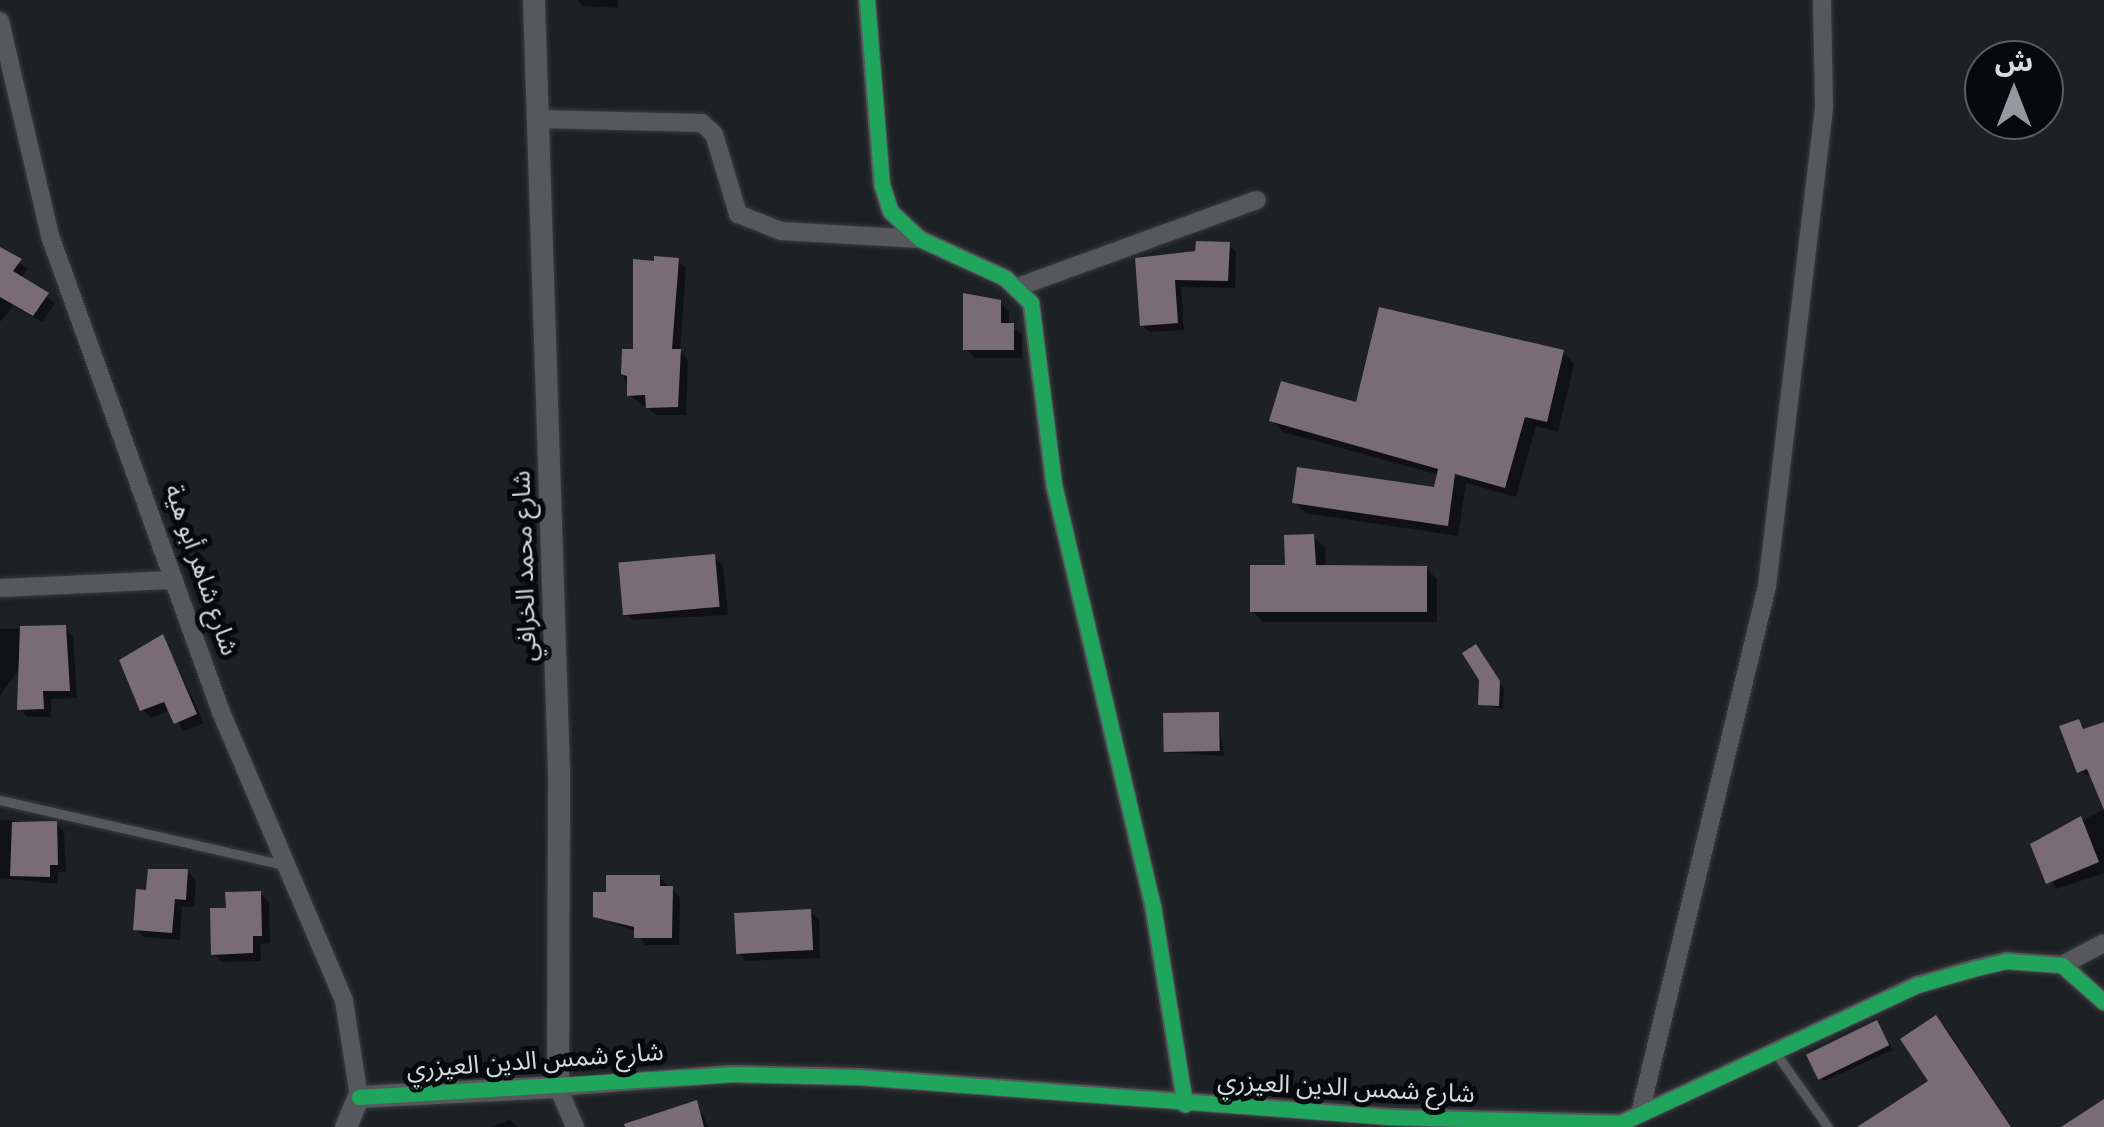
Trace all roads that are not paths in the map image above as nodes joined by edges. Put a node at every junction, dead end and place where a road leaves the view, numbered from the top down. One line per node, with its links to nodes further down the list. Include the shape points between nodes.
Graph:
1 (534, 0): 5 (street, شارع محمد الخرافي)
2 (867, 0): 7 (street, via 882,185 891,212)
3 (1822, 0): 20 (street, via 1824,107 1768,586)
4 (0, 21): 9 (street, شارع شاهر أبو هية, via 50,236 149,499)
5 (539, 119): 7 (street, via 702,123 714,134 738,214 781,231); 17 (street, شارع محمد الخرافي, via 558,771)
6 (1258, 200): 8 (street)
7 (920, 239): 8 (street)
8 (1018, 287): 19 (street, via 1037,324 1039,398 1054,485 1153,906)
9 (172, 580): 10 (street); 12 (street, شارع شاهر أبو هية)
10 (0, 588)
11 (0, 800): 12 (lane)
12 (284, 865): 18 (street, شارع شاهر أبو هية, via 344,1001)
13 (2104, 943): 14 (street)
14 (2062, 965): 15 (street); 16 (street, شارع شمس الدين العيزري, via 2007,961 1932,981)
15 (2104, 1002)
16 (1773, 1050): 20 (street, شارع شمس الدين العيزري); 24 (lane)
17 (558, 1087): 18 (street, شارع شمس الدين العيزري); 19 (street, شارع شمس الدين العيزري, via 731,1074); 23 (street, شارع محمد الخرافي)
18 (359, 1097): 22 (street)
19 (1185, 1104): 21 (street, شارع شمس الدين العيزري)
20 (1640, 1113): 21 (street, شارع شمس الدين العيزري)
21 (1622, 1125)
22 (346, 1127)
23 (575, 1127)
24 (1828, 1127)

